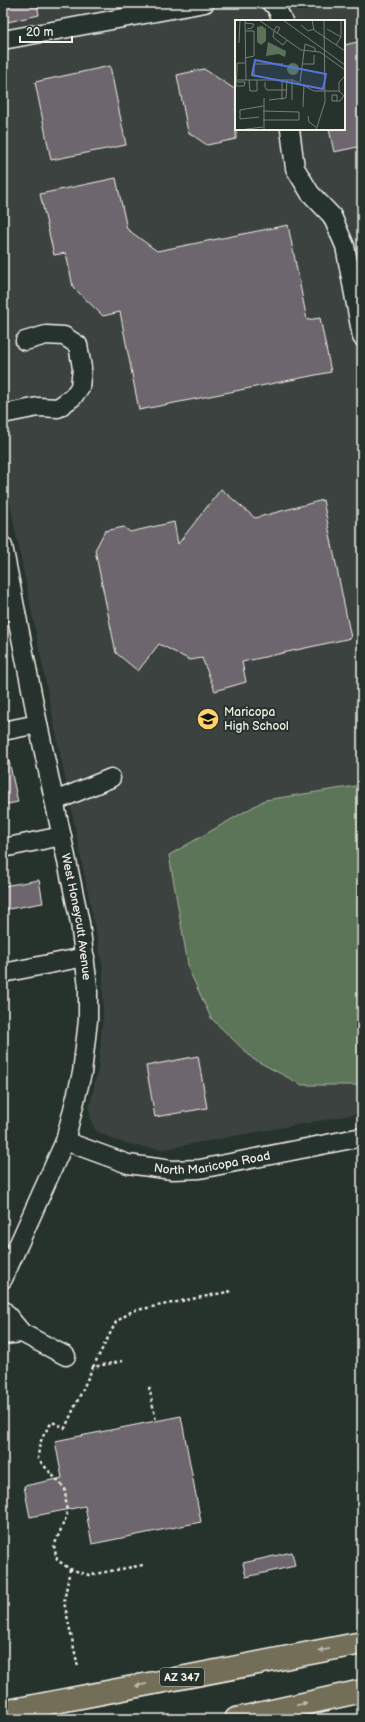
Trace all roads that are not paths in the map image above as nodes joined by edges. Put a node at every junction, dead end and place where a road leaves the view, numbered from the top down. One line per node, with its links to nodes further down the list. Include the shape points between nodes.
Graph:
1 (205, 3): 4 (street)
2 (271, 3): 3 (street, via 275,5)
3 (282, 20)
4 (3, 40)
5 (290, 130): 6 (street, via 295,168 310,193 332,216 345,246)
6 (362, 337)
7 (25, 340): 8 (street, via 64,336 78,345 82,368 80,387 74,397 58,408 38,407)
8 (3, 414)
9 (3, 546): 10 (street, West Honeycutt Avenue)
10 (38, 724): 11 (street); 13 (street, West Honeycutt Avenue)
11 (3, 731)
12 (111, 778): 13 (street)
13 (55, 801): 14 (street, West Honeycutt Avenue)
14 (62, 836): 15 (street); 16 (street, West Honeycutt Avenue)
15 (3, 848)
16 (85, 957): 17 (street); 19 (street, West Honeycutt Avenue, via 88,987 86,1047 82,1073)
17 (3, 973)
18 (362, 1137): 19 (street, North Maricopa Road, via 200,1169 172,1170 128,1164)
19 (64, 1141): 20 (street, West Honeycutt Avenue)
20 (10, 1246): 21 (street, West Honeycutt Avenue)
21 (3, 1278)
22 (3, 1310): 23 (street)
23 (22, 1333): 24 (street); 25 (street)
24 (3, 1335)
25 (66, 1356)
26 (362, 1643): 28 (highway, AZ 347, one-way to 28)
27 (362, 1691): 29 (highway, one-way to 27)
28 (3, 1712)
29 (236, 1719)

